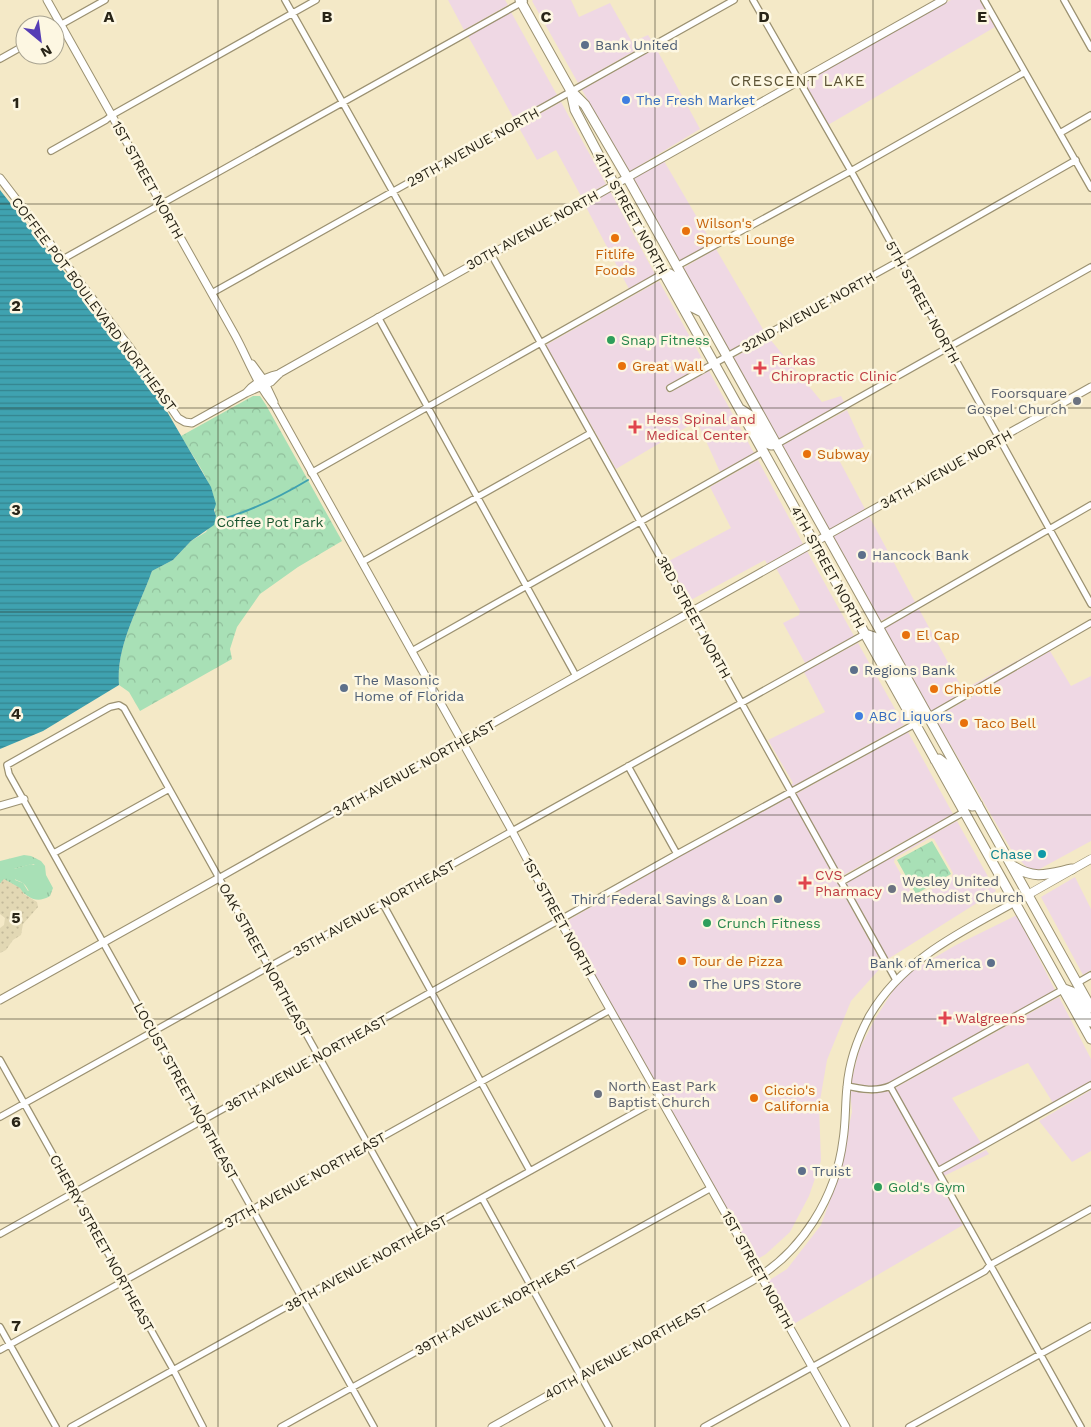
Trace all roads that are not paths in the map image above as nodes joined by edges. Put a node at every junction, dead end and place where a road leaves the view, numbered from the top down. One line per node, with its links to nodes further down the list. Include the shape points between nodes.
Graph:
1 (47, 0): 12 (street, 1ST STREET NORTH)
2 (105, 0): 13 (street)
3 (285, 0): 11 (street)
4 (316, 0): 11 (street)
5 (734, 0): 20 (street, 29TH AVENUE NORTH)
6 (753, 0): 19 (street, 5TH STREET NORTH)
7 (942, 0): 19 (street, 30TH AVENUE NORTH)
8 (984, 0): 18 (street)
9 (1064, 0): 15 (street)
10 (522, 1): 20 (main road, 4TH STREET NORTH); 21 (street)
11 (292, 13): 21 (street); 22 (street)
12 (53, 15)
13 (65, 23)
14 (65, 38): 22 (street, 1ST STREET NORTH)
15 (1091, 48)
16 (15, 51): 17 (street)
17 (0, 59)
18 (1025, 72): 24 (street); 27 (street)
19 (798, 81): 27 (street, 5TH STREET NORTH); 28 (street, 30TH AVENUE NORTH)
20 (571, 92): 28 (main road, 4TH STREET NORTH, via 585,105); 30 (main road, 4TH STREET NORTH, via 575,110); 32 (street, 29TH AVENUE NORTH)
21 (342, 102): 32 (street); 33 (street)
22 (112, 114): 25 (street); 33 (street, 1ST STREET NORTH)
23 (1091, 115): 24 (street)
24 (1060, 133): 26 (street)
25 (51, 151)
26 (1076, 160): 31 (street); 36 (street, 32ND AVENUE NORTH)
27 (851, 171): 36 (street, 5TH STREET NORTH); 37 (street)
28 (627, 177): 30 (street, 30TH AVENUE NORTH); 37 (main road, 4TH STREET NORTH)
29 (0, 178): 35 (street, COFFEE POT BOULEVARD NORTHEAST)
30 (614, 184): 34 (street, 30TH AVENUE NORTH); 39 (main road, 4TH STREET NORTH)
31 (1091, 188)
32 (392, 192): 40 (street); 41 (street, 29TH AVENUE NORTH)
33 (162, 204): 35 (street); 41 (street, 1ST STREET NORTH)
34 (491, 254): 40 (street, 30TH AVENUE NORTH); 44 (street, 3RD STREET NORTH)
35 (64, 259): 48 (street, COFFEE POT BOULEVARD NORTHEAST, via 178,418 192,423 246,393 253,385)
36 (899, 261): 45 (street, 5TH STREET NORTH); 46 (street, 32ND AVENUE NORTH)
37 (677, 266): 42 (main road, 4TH STREET NORTH)
38 (1091, 267): 45 (street)
39 (664, 273): 42 (main road, via 674,276 692,307); 44 (street); 47 (main road, 4TH STREET NORTH)
40 (443, 281): 43 (street, 30TH AVENUE NORTH)
41 (212, 293): 48 (street, 1ST STREET NORTH)
42 (702, 312): 46 (main road, 4TH STREET NORTH)
43 (378, 317): 48 (street, 30TH AVENUE NORTH); 51 (street)
44 (542, 344): 51 (street); 53 (street, 3RD STREET NORTH)
45 (948, 348): 54 (street, 5TH STREET NORTH); 55 (street)
46 (727, 356): 47 (street, 32ND AVENUE NORTH); 55 (main road, 4TH STREET NORTH)
47 (714, 363): 50 (street, 32ND AVENUE NORTH); 52 (main road, 4TH STREET NORTH)
48 (262, 383): 57 (street, 1ST STREET NORTH)
49 (1091, 387): 54 (street, 34TH AVENUE NORTH)
50 (670, 388)
51 (428, 408): 57 (street); 58 (street)
52 (740, 409): 55 (main road, via 751,416 767,443); 56 (main road, 4TH STREET NORTH)
53 (591, 433): 58 (street); 60 (street, 3RD STREET NORTH)
54 (1000, 438): 61 (street, 5TH STREET NORTH); 62 (street, 34TH AVENUE NORTH)
55 (776, 444): 62 (main road, 4TH STREET NORTH)
56 (763, 452): 60 (street); 63 (main road, 4TH STREET NORTH)
57 (312, 473): 64 (street, 1ST STREET NORTH)
58 (477, 497): 64 (street); 65 (street)
59 (1091, 505): 61 (street)
60 (641, 522): 65 (street); 67 (street, 3RD STREET NORTH)
61 (1048, 529): 66 (street, 5TH STREET NORTH); 69 (street)
62 (827, 535): 63 (street, 34TH AVENUE NORTHEAST); 69 (main road, 4TH STREET NORTH)
63 (814, 542): 67 (street, 34TH AVENUE NORTHEAST); 70 (main road, 4TH STREET NORTH)
64 (362, 562): 71 (street, 1ST STREET NORTH)
65 (527, 587): 71 (street); 72 (street)
66 (1091, 604)
67 (691, 611): 72 (street, 34TH AVENUE NORTHEAST); 73 (street, 3RD STREET NORTH)
68 (1091, 624): 74 (street)
69 (878, 628): 74 (main road, 4TH STREET NORTH)
70 (865, 634): 73 (street, 35TH AVENUE NORTHEAST); 74 (main road, via 874,637 920,714); 75 (main road, 4TH STREET NORTH)
71 (412, 651): 76 (street, 1ST STREET NORTH)
72 (576, 676): 76 (street, 34TH AVENUE NORTHEAST)
73 (741, 703): 79 (street, 35TH AVENUE NORTHEAST); 81 (street, 3RD STREET NORTH)
74 (928, 717): 83 (main road, 4TH STREET NORTH)
75 (915, 724): 78 (main road, 4TH STREET NORTH); 81 (street, 36TH AVENUE NORTHEAST)
76 (462, 741): 86 (street, 1ST STREET NORTH); 92 (street, 34TH AVENUE NORTHEAST)
77 (17, 758): 80 (street, OAK STREET NORTHEAST, via 120,705); 82 (street, LOCUST STREET NORTHEAST, via 7,768)
78 (935, 760): 83 (main road, via 944,763 968,804); 85 (main road, 4TH STREET NORTH)
79 (628, 766): 86 (street, 35TH AVENUE NORTHEAST); 88 (street)
80 (169, 789): 87 (street); 92 (street, OAK STREET NORTHEAST)
81 (791, 792): 88 (street, 36TH AVENUE NORTHEAST); 93 (street, 3RD STREET NORTH)
82 (24, 799): 84 (street); 87 (street, LOCUST STREET NORTHEAST)
83 (978, 805): 90 (main road, 4TH STREET NORTH)
84 (0, 806)
85 (964, 812): 93 (street); 95 (main road, 4TH STREET NORTH)
86 (512, 831): 96 (street, 35TH AVENUE NORTHEAST); 97 (street, 1ST STREET NORTH)
87 (54, 853): 98 (street, LOCUST STREET NORTHEAST)
88 (677, 854): 97 (street, 36TH AVENUE NORTHEAST)
89 (1091, 859): 91 (main road)
90 (1011, 865): 91 (main road, via 1030,875); 94 (main road, 4TH STREET NORTH)
91 (1072, 869): 94 (main road)
92 (219, 878): 98 (street, 34TH AVENUE NORTHEAST); 99 (street, OAK STREET NORTHEAST)
93 (841, 882): 101 (street, 3RD STREET NORTH)
94 (1027, 895): 95 (main road); 102 (main road, 4TH STREET NORTH)
95 (1015, 902): 101 (street, via 954,936); 103 (main road, 4TH STREET NORTH)
96 (383, 904): 99 (street, 35TH AVENUE NORTHEAST); 104 (street)
97 (560, 921): 104 (street, 36TH AVENUE NORTHEAST); 107 (street, 1ST STREET NORTH)
98 (103, 942): 105 (street, 34TH AVENUE NORTHEAST); 109 (street, LOCUST STREET NORTHEAST)
99 (269, 966): 109 (street, 35TH AVENUE NORTHEAST); 111 (street, OAK STREET NORTHEAST)
100 (1091, 975): 102 (street)
101 (896, 980): 115 (street, via 864,1026)
102 (1077, 983): 106 (main road, 4TH STREET NORTH)
103 (1064, 989): 108 (main road, via 1072,992); 110 (main road, 4TH STREET NORTH); 116 (street)
104 (433, 992): 111 (street, 36TH AVENUE NORTHEAST); 113 (street)
105 (0, 1000)
106 (1091, 1008)
107 (610, 1010): 113 (street, 37TH AVENUE NORTHEAST); 117 (street, 1ST STREET NORTH)
108 (1091, 1022)
109 (153, 1032): 118 (street, 35TH AVENUE NORTHEAST); 120 (street, LOCUST STREET NORTHEAST)
110 (1091, 1039)
111 (319, 1056): 120 (street, 36TH AVENUE NORTHEAST); 121 (street, OAK STREET NORTHEAST)
112 (0, 1060): 118 (street, CHERRY STREET NORTHEAST)
113 (481, 1082): 121 (street, 37TH AVENUE NORTHEAST); 122 (street)
114 (1091, 1085): 123 (street)
115 (846, 1086): 116 (street, via 870,1090); 132 (street, via 844,1139 830,1191 806,1231 773,1268)
116 (890, 1086): 123 (street)
117 (661, 1098): 122 (street, 38TH AVENUE NORTHEAST); 124 (street, 1ST STREET NORTH)
118 (24, 1103): 119 (street, 35TH AVENUE NORTHEAST); 125 (street, CHERRY STREET NORTHEAST)
119 (0, 1117)
120 (203, 1120): 125 (street, 36TH AVENUE NORTHEAST); 127 (street, LOCUST STREET NORTHEAST)
121 (368, 1145): 127 (street, 37TH AVENUE NORTHEAST); 130 (street, OAK STREET NORTHEAST)
122 (530, 1171): 126 (street, 38TH AVENUE NORTHEAST)
123 (938, 1171): 131 (street)
124 (712, 1188): 132 (street, 1ST STREET NORTH); 134 (street, 39TH AVENUE NORTHEAST)
125 (74, 1193): 129 (street, 36TH AVENUE NORTHEAST); 133 (street, CHERRY STREET NORTHEAST)
126 (482, 1198): 130 (street, 38TH AVENUE NORTHEAST); 134 (street)
127 (253, 1209): 133 (street, 37TH AVENUE NORTHEAST); 135 (street, LOCUST STREET NORTHEAST)
128 (1091, 1209): 131 (street)
129 (0, 1234)
130 (418, 1234): 135 (street, 38TH AVENUE NORTHEAST)
131 (990, 1265): 140 (street); 141 (street, via 985,1271)
132 (761, 1276): 141 (street, 1ST STREET NORTH); 143 (street, 40TH AVENUE NORTHEAST)
133 (124, 1282): 138 (street, 37TH AVENUE NORTHEAST); 142 (street, CHERRY STREET NORTHEAST)
134 (532, 1287): 143 (street); 144 (street, 39TH AVENUE NORTHEAST)
135 (302, 1298): 142 (street, 38TH AVENUE NORTHEAST); 144 (street, LOCUST STREET NORTHEAST)
136 (1091, 1326): 140 (street)
137 (0, 1327): 138 (street)
138 (10, 1344): 139 (street, 37TH AVENUE NORTHEAST); 145 (street)
139 (0, 1350)
140 (1040, 1354): 154 (street); 155 (street)
141 (812, 1368): 152 (street); 153 (street, 1ST STREET NORTH)
142 (174, 1371): 146 (street, 38TH AVENUE NORTHEAST); 147 (street, CHERRY STREET NORTHEAST)
143 (581, 1377): 150 (street, 40TH AVENUE NORTHEAST); 151 (street)
144 (352, 1386): 148 (street, 39TH AVENUE NORTHEAST); 149 (street, LOCUST STREET NORTHEAST)
145 (56, 1427)
146 (71, 1427)
147 (203, 1427)
148 (281, 1427)
149 (374, 1427)
150 (492, 1427)
151 (610, 1427)
152 (704, 1427)
153 (846, 1427)
154 (909, 1427)
155 (1081, 1427)

